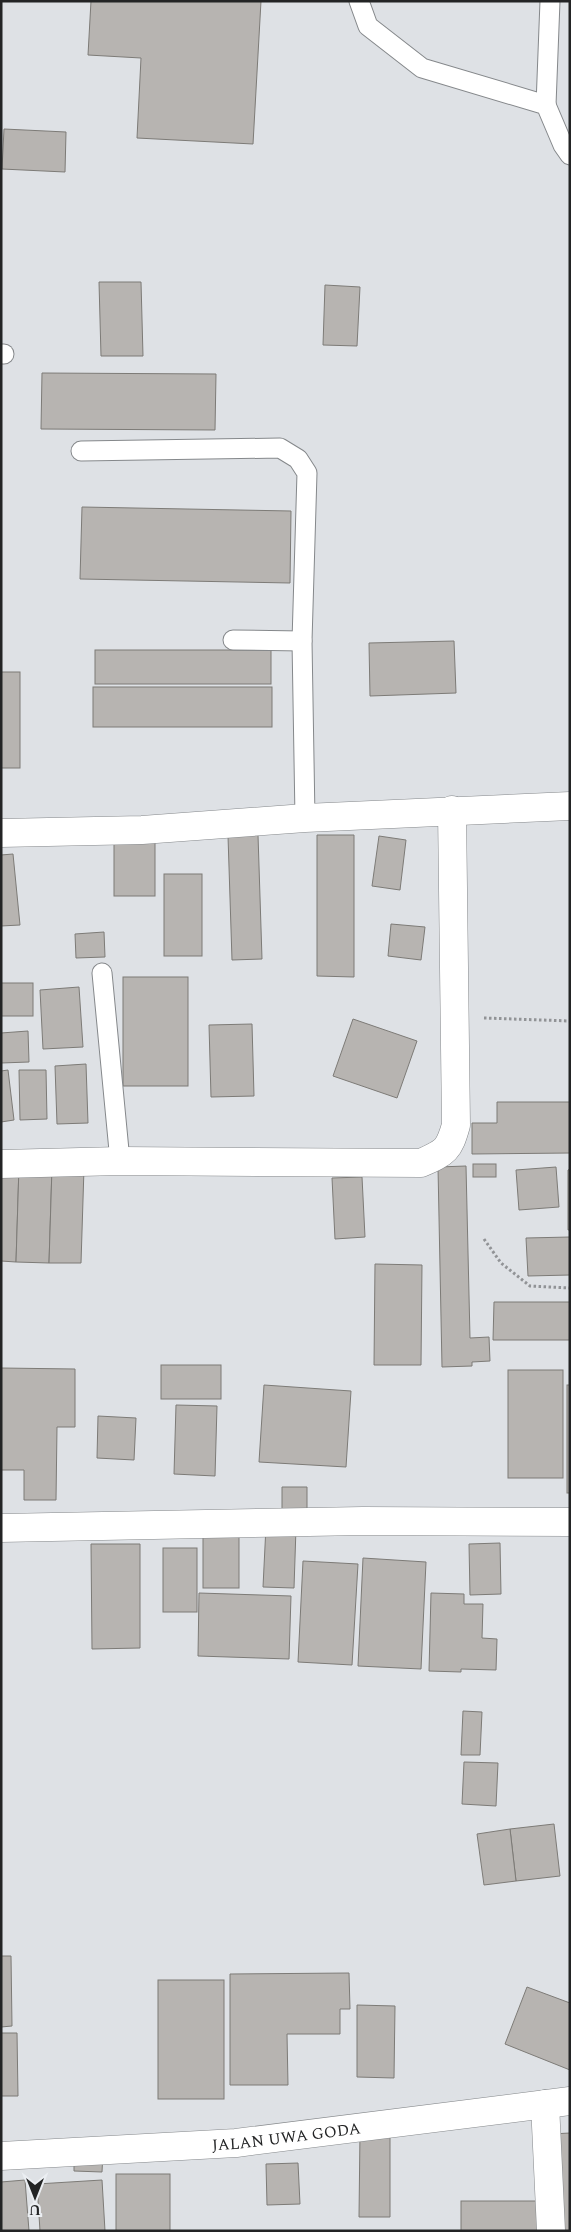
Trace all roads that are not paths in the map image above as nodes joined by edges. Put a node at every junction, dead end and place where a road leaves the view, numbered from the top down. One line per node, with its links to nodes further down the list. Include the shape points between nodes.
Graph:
1 (359, 1): 3 (lane, via 368,26 422,68)
2 (550, 1): 3 (lane)
3 (546, 104): 4 (lane)
4 (570, 155)
5 (82, 451): 7 (lane, via 280,448 298,459 307,473)
6 (233, 640): 7 (lane)
7 (302, 641): 10 (lane)
8 (570, 806): 9 (street)
9 (452, 810): 10 (street); 13 (street, via 456,1124 450,1145 439,1155 421,1163)
10 (305, 818): 11 (street, via 142,830)
11 (1, 832)
12 (102, 973): 13 (lane)
13 (120, 1161): 14 (street)
14 (1, 1164)
15 (570, 1522): 16 (street, via 363,1520)
16 (1, 1528)
17 (557, 2103): 18 (street, JALAN UWA GODA, via 236,2143); 19 (street)
18 (1, 2156)
19 (551, 2231)

